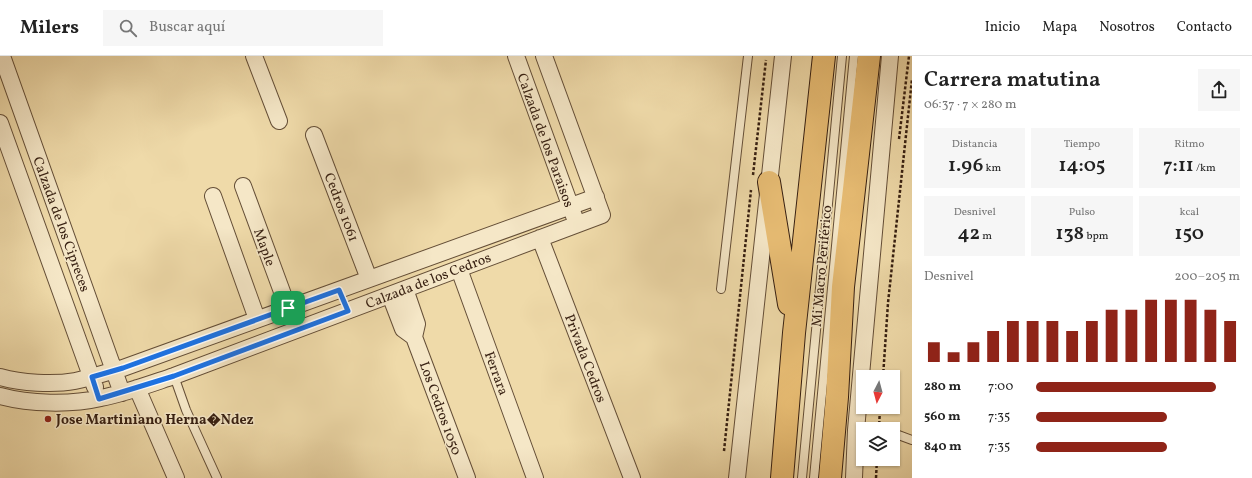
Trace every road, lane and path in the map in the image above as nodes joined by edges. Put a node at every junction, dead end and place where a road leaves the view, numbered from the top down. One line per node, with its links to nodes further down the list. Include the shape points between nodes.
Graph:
1 (2, 56): 38 (street, Calzada de los Cipreces)
2 (254, 56): 15 (street)
3 (516, 56): 23 (street, Calzada de los Paraisos)
4 (544, 56): 22 (street, Calzada de los Paraisos)
5 (748, 56): 30 (lane)
6 (767, 56): 19 (path)
7 (783, 56): 19 (street)
8 (824, 56): 36 (highway)
9 (842, 56): 60 (lane)
10 (854, 56): 61 (lane, Mi Macro Periférico)
11 (869, 56): 18 (highway)
12 (878, 56): 18 (highway)
13 (890, 56): 47 (street)
14 (912, 79): 39 (path)
15 (279, 121)
16 (0, 123): 42 (street, Calzada de los Cipreces)
17 (314, 135): 28 (street, Cedros 1061)
18 (860, 143): 45 (highway, via 843,287)
19 (758, 183): 36 (highway); 50 (path); 58 (street)
20 (243, 186): 33 (street, Maple)
21 (213, 196): 35 (street)
22 (596, 197): 23 (street, Calzada de los Cedros); 24 (street, Calzada de los Paraisos)
23 (570, 206): 25 (street, Calzada de los Paraisos); 28 (street, Calzada de los Cedros)
24 (602, 215): 25 (street, Calzada de los Cedros)
25 (577, 224): 26 (street, Calzada de los Cedros)
26 (540, 238): 27 (street, Calzada de los Cedros); 57 (street, Privada Cedros)
27 (459, 269): 29 (street, Calzada de los Cedros); 56 (street, Ferrara)
28 (369, 279): 31 (street, Calzada de los Cedros)
29 (405, 289): 32 (street, Calzada de los Cedros); 37 (street, Los Cedros 1050, via 418,324)
30 (721, 289)
31 (339, 290): 33 (street, Calzada de los Cedros); 34 (street)
32 (390, 295): 34 (street, Calzada de los Cedros); 37 (street, Los Cedros 1050, via 403,329)
33 (288, 308): 35 (street, Calzada de los Cedros)
34 (348, 311): 40 (street, Calzada de los Cedros)
35 (257, 319): 38 (street, Calzada de los Cedros)
36 (794, 333): 59 (highway)
37 (414, 337): 55 (street, Los Cedros 1050)
38 (114, 370): 42 (street, Calzada de los Cedros); 43 (street, Calzada de los Cipreces)
39 (883, 370)
40 (174, 376): 43 (street, Calzada de los Cedros); 54 (lane, via 186,410)
41 (0, 377): 42 (street, Calzada de los Cedros, via 53,383)
42 (92, 377): 46 (street, Calzada de los Cipreces)
43 (129, 390): 46 (street, Calzada de los Cedros); 53 (street, Calzada de los Cipreces)
44 (0, 396): 46 (street, Calzada de los Cedros, via 51,402)
45 (837, 397): 62 (highway); 63 (highway)
46 (99, 399)
47 (861, 422)
48 (900, 436): 49 (lane)
49 (912, 440)
50 (723, 456)
51 (856, 462): 64 (street)
52 (877, 466): 65 (path)
53 (176, 478)
54 (217, 478)
55 (467, 478)
56 (535, 478)
57 (632, 478)
58 (737, 478)
59 (782, 478)
60 (802, 478)
61 (814, 478)
62 (830, 478)
63 (842, 478)
64 (854, 478)
65 (876, 478)

